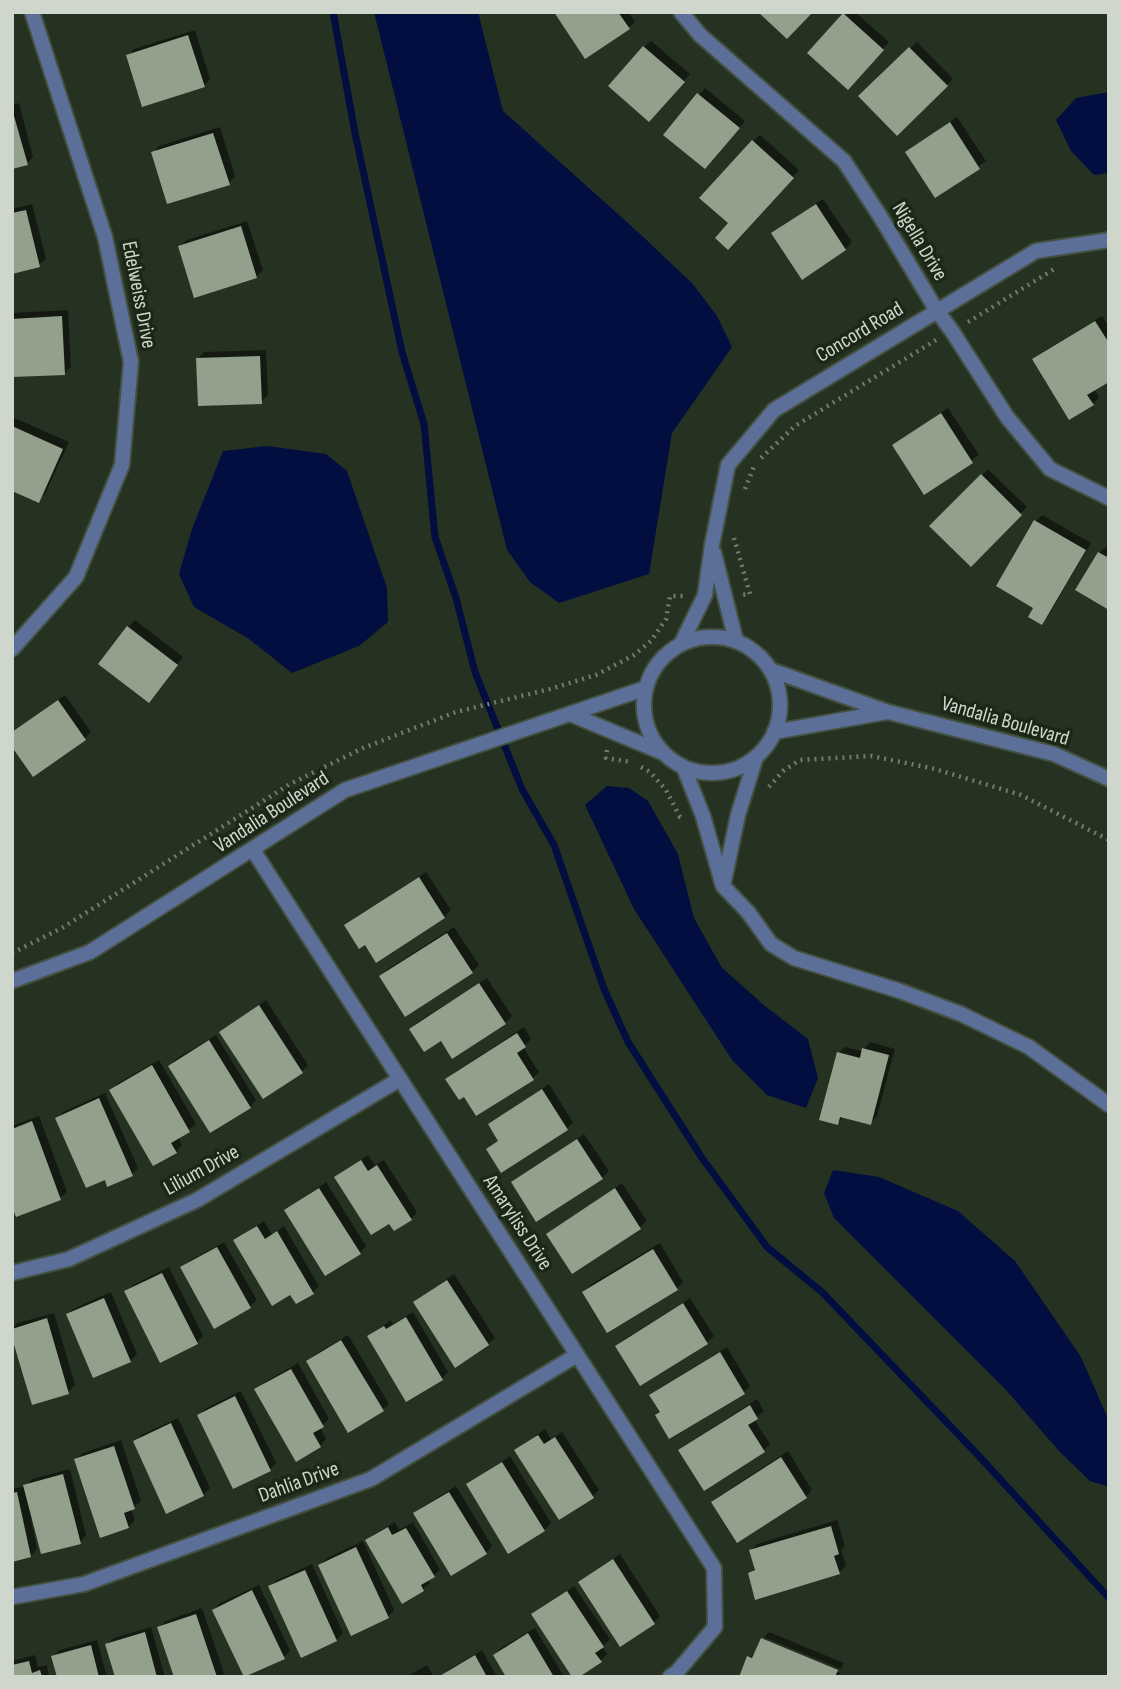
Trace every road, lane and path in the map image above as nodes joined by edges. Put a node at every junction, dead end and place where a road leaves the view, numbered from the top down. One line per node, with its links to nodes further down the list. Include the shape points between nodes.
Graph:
1 (32, 12): 15 (street, Edelweiss Drive, via 105,237 131,362 122,465 76,577)
2 (681, 12): 5 (street, Nigella Drive, via 700,35 844,161)
3 (1109, 240): 5 (street, Concord Road, via 1036,251)
4 (1068, 266): 6 (path, via 1057,268)
5 (937, 311): 6 (street, Nigella Drive); 10 (street, Concord Road, via 774,410 728,465)
6 (952, 331): 7 (street, Nigella Drive, via 1007,417 1050,469); 8 (path, via 795,426 755,464)
7 (1109, 498)
8 (739, 501)
9 (735, 526): 12 (path, via 733,539 750,594)
10 (712, 545): 11 (street, Concord Road); 12 (street, Concord Road)
11 (705, 595): 14 (street, Concord Road); 31 (path, via 670,596 666,619 651,641 596,675 456,712 363,748 290,784 62,928)
12 (725, 595): 13 (street, Concord Road)
13 (736, 641): 14 (street, via 699,638); 16 (street, via 756,653)
14 (681, 644): 17 (street, via 659,663)
15 (12, 649)
16 (771, 670): 18 (street, Vandalia Boulevard); 20 (street, via 780,711)
17 (646, 688): 19 (street, Vandalia Boulevard); 21 (street, via 643,710)
18 (888, 712): 20 (street, Vandalia Boulevard); 25 (street, Vandalia Boulevard, via 1054,754)
19 (569, 714): 21 (street); 29 (street, Vandalia Boulevard, via 345,790)
20 (774, 732): 22 (street)
21 (661, 752): 24 (street)
22 (756, 757): 24 (street, via 722,773); 30 (street)
23 (606, 758): 27 (path, via 633,762 650,772)
24 (684, 768): 30 (street)
25 (1109, 779)
26 (766, 796): 28 (path, via 770,784 800,760 872,756 1021,794)
27 (680, 817)
28 (1109, 840)
29 (253, 850): 32 (street, Vandalia Boulevard, via 90,952); 33 (street, Amaryliss Drive)
30 (723, 886): 34 (street, via 771,943 794,958 961,1014 1029,1047)
31 (12, 953)
32 (12, 981)
33 (400, 1079): 35 (street, Lilium Drive, via 197,1200 69,1259); 36 (street, Amaryliss Drive)
34 (1109, 1105)
35 (12, 1273)
36 (578, 1356): 37 (street, Dahlia Drive, via 371,1479 84,1584); 38 (street, Amaryliss Drive, via 714,1569 715,1627)
37 (12, 1597)
38 (670, 1677)

